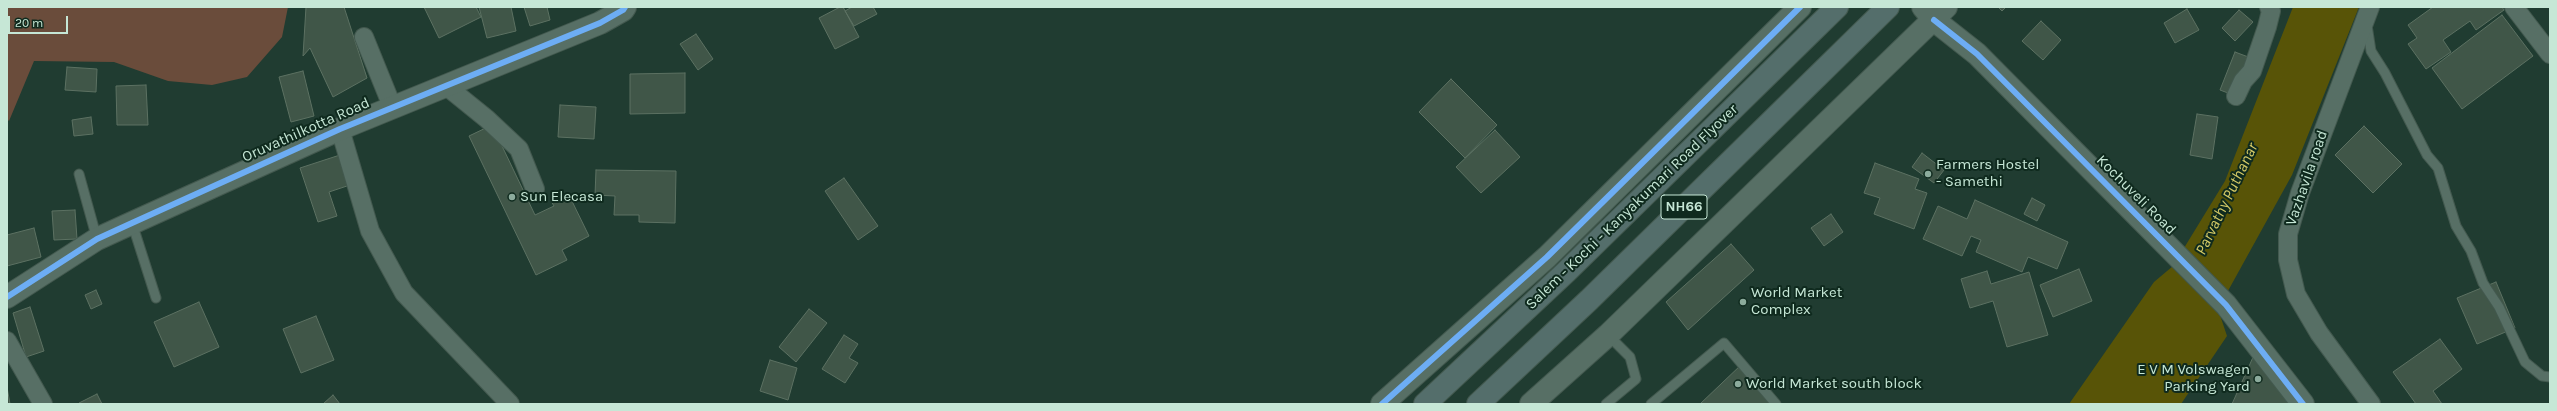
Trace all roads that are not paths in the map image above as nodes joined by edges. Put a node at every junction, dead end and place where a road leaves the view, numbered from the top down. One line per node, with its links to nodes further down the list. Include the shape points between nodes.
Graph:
1 (625, 7): 13 (street, Oruvathilkotta Road, via 600,23)
2 (1800, 7): 28 (street, via 1547,257)
3 (1838, 7): 29 (highway, Salem - Kochi - Kanyakumari Road Flyover / NH66, via 1566,272)
4 (1888, 7): 30 (highway, NH66, via 1600,289)
5 (1953, 7): 11 (street)
6 (2514, 7): 12 (street)
7 (2271, 8): 14 (street, via 2252,71 2243,81)
8 (1934, 11): 11 (street, Kochuveli Road); 23 (street)
9 (2368, 13): 25 (lane, via 2371,51 2427,155 2438,168 2456,226 2471,251 2483,283 2499,307 2525,362 2542,376); 36 (street, Vazhavila road, via 2292,216 2288,260 2296,294 2319,332)
10 (364, 37): 15 (street)
11 (1977, 54): 35 (street, Kochuveli Road, via 2217,296)
12 (2550, 54)
13 (445, 85): 15 (street, Oruvathilkotta Road); 18 (street, via 519,149)
14 (2236, 96)
15 (392, 106): 16 (street, Oruvathilkotta Road)
16 (340, 129): 19 (street, Oruvathilkotta Road); 27 (street, via 370,231 404,294)
17 (79, 174): 20 (lane)
18 (535, 189)
19 (132, 223): 20 (street, Oruvathilkotta Road); 22 (lane)
20 (97, 239): 21 (street, Oruvathilkotta Road)
21 (7, 296)
22 (156, 298)
23 (1608, 335): 31 (street); 32 (lane, via 1630,357 1636,379)
24 (7, 341): 26 (street)
25 (2550, 377)
26 (43, 404)
27 (510, 404)
28 (1382, 404)
29 (1424, 404)
30 (1478, 404)
31 (1532, 404)
32 (1606, 404)
33 (1651, 404): 34 (lane, via 1724,343)
34 (1776, 404)
35 (2302, 404)
36 (2371, 404)

